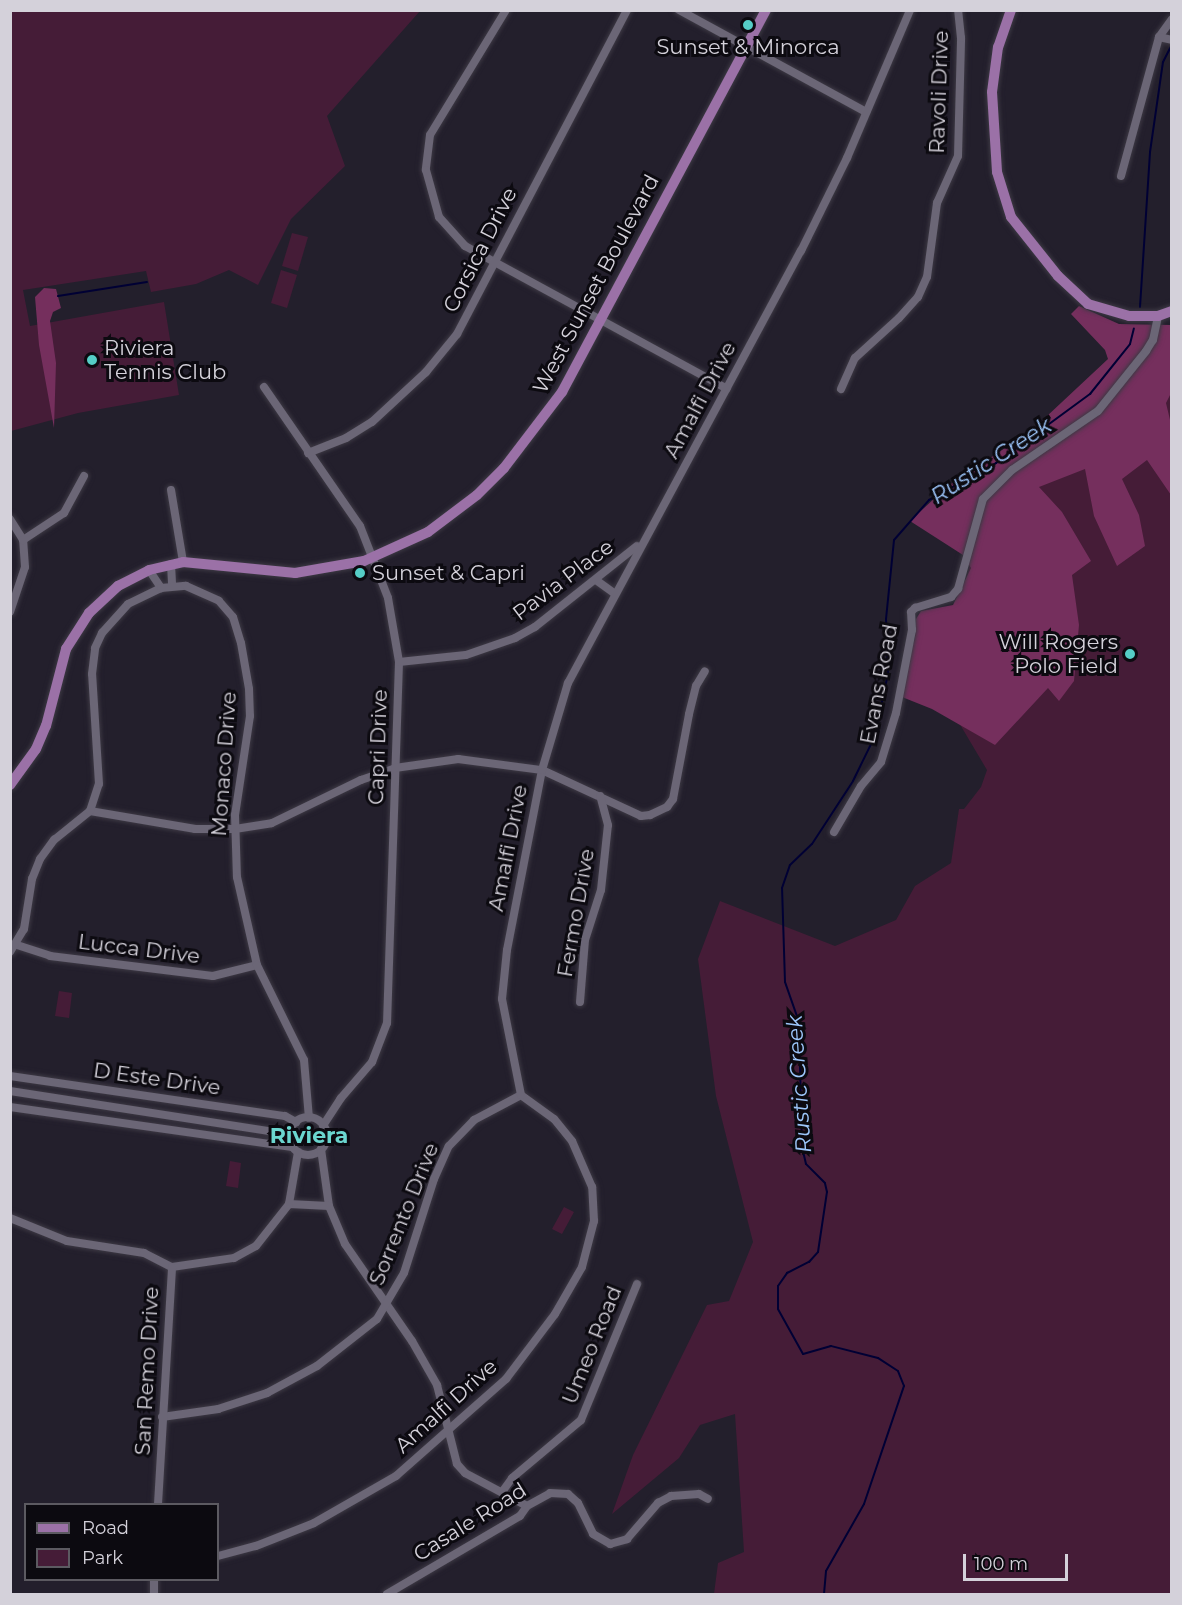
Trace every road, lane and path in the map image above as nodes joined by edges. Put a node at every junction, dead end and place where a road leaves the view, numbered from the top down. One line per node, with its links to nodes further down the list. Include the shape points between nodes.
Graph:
1 (506, 10): 14 (street, via 436,122 426,155 428,184 439,217 465,246)
2 (627, 10): 14 (street, Corsica Drive)
3 (679, 10): 11 (street)
4 (766, 10): 11 (main road, West Sunset Boulevard)
5 (910, 10): 12 (street, Amalfi Drive)
6 (958, 10): 20 (street, Ravoli Drive, via 962,38 958,156 937,203 927,277 918,297 855,358)
7 (1011, 10): 16 (main road, via 998,46 992,92 997,172 1011,217 1080,299 1119,315)
8 (1172, 19): 9 (street)
9 (1159, 37): 10 (street); 13 (street)
10 (1170, 40)
11 (747, 48): 12 (street); 17 (main road, West Sunset Boulevard)
12 (866, 112): 19 (street, Amalfi Drive, via 801,251)
13 (1121, 176)
14 (493, 262): 17 (street); 21 (street, Corsica Drive, via 457,334 426,372 372,422 346,438)
15 (1172, 311): 16 (main road)
16 (1158, 316): 44 (street, Evans Road, via 1153,340 1098,411 1012,470 982,499 958,589 951,597 911,612 912,630 896,713 881,762 861,786)
17 (602, 322): 19 (street); 27 (main road, West Sunset Boulevard, via 543,422 504,468 448,518 409,543)
18 (264, 387): 21 (street, Capri Drive)
19 (727, 388): 26 (street, Amalfi Drive)
20 (841, 389)
21 (308, 453): 27 (street, Capri Drive, via 360,526)
22 (84, 476): 25 (street, via 64,513)
23 (171, 490): 28 (street)
24 (10, 519): 25 (street)
25 (23, 540): 35 (street, via 25,567)
26 (640, 543): 31 (street, Pavia Place); 34 (street, Amalfi Drive)
27 (374, 558): 28 (main road, West Sunset Boulevard, via 295,573); 36 (street, Capri Drive, via 388,598)
28 (183, 562): 29 (main road, West Sunset Boulevard)
29 (171, 564): 30 (main road, West Sunset Boulevard); 32 (street)
30 (149, 570): 33 (street); 40 (main road, West Sunset Boulevard, via 103,598 74,635 60,666 36,749)
31 (596, 580): 34 (street); 36 (street, Pavia Place, via 515,638 466,655)
32 (172, 586): 33 (street, Monaco Drive); 43 (street, Monaco Drive, via 186,586 219,601 232,617 241,643 250,716)
33 (161, 588): 42 (street, via 128,604 95,648 92,710 100,770)
34 (614, 593): 39 (street, Amalfi Drive, via 568,683)
35 (10, 612)
36 (399, 662): 38 (street, Capri Drive)
37 (705, 671): 41 (street, via 696,686 673,799 667,807 641,816)
38 (395, 768): 39 (street, via 458,759); 43 (street, via 272,823); 55 (street, Capri Drive, via 387,1023 372,1062)
39 (542, 770): 41 (street); 51 (street, Amalfi Drive, via 502,987)
40 (10, 784)
41 (600, 796): 48 (street, Fermo Drive, via 608,825 603,879 585,940)
42 (90, 811): 43 (street, via 195,829); 45 (street, via 54,840 40,859)
43 (235, 829): 47 (street, Monaco Drive, via 237,877)
44 (834, 832)
45 (17, 945): 46 (street); 47 (street, Lucca Drive, via 50,956 213,976)
46 (10, 952)
47 (257, 965): 53 (street, Monaco Drive, via 304,1060)
48 (580, 1002)
49 (10, 1076): 54 (street, D Este Drive, via 285,1116)
50 (10, 1091): 56 (street, D Este Drive)
51 (520, 1095): 64 (street, Sorrento Drive, via 474,1120 449,1146 434,1179 420,1234); 66 (street, Amalfi Drive, via 554,1119 580,1155 592,1187 591,1238 582,1267 555,1314 506,1379)
52 (10, 1107): 58 (street)
53 (309, 1118): 54 (street); 55 (street)
54 (296, 1122): 56 (street)
55 (323, 1126): 57 (street, via 326,1138)
56 (289, 1134): 58 (street)
57 (321, 1149): 58 (street, via 310,1155); 60 (street)
58 (295, 1150): 59 (street)
59 (290, 1204): 60 (street); 62 (street, via 256,1246 234,1258)
60 (329, 1206): 64 (street, via 345,1244)
61 (10, 1218): 62 (street, San Remo Drive, via 49,1236 144,1253)
62 (172, 1267): 65 (street, San Remo Drive)
63 (637, 1284): 67 (street, Umeo Road, via 581,1420 512,1478)
64 (387, 1306): 65 (street, Sorrento Drive, via 335,1354 284,1385 218,1409); 66 (street, via 436,1385)
65 (162, 1417): 69 (street, San Remo Drive)
66 (447, 1432): 67 (street, via 457,1464); 71 (street, Amalfi Drive, via 396,1476 343,1509 266,1542)
67 (502, 1492): 70 (street)
68 (708, 1499): 70 (street, Casale Road, via 699,1494 671,1497 658,1503 627,1539 610,1544 593,1534 579,1503 568,1494 550,1493)
69 (158, 1503)
70 (528, 1506): 72 (street, Casale Road, via 520,1516)
71 (219, 1556)
72 (387, 1594)

